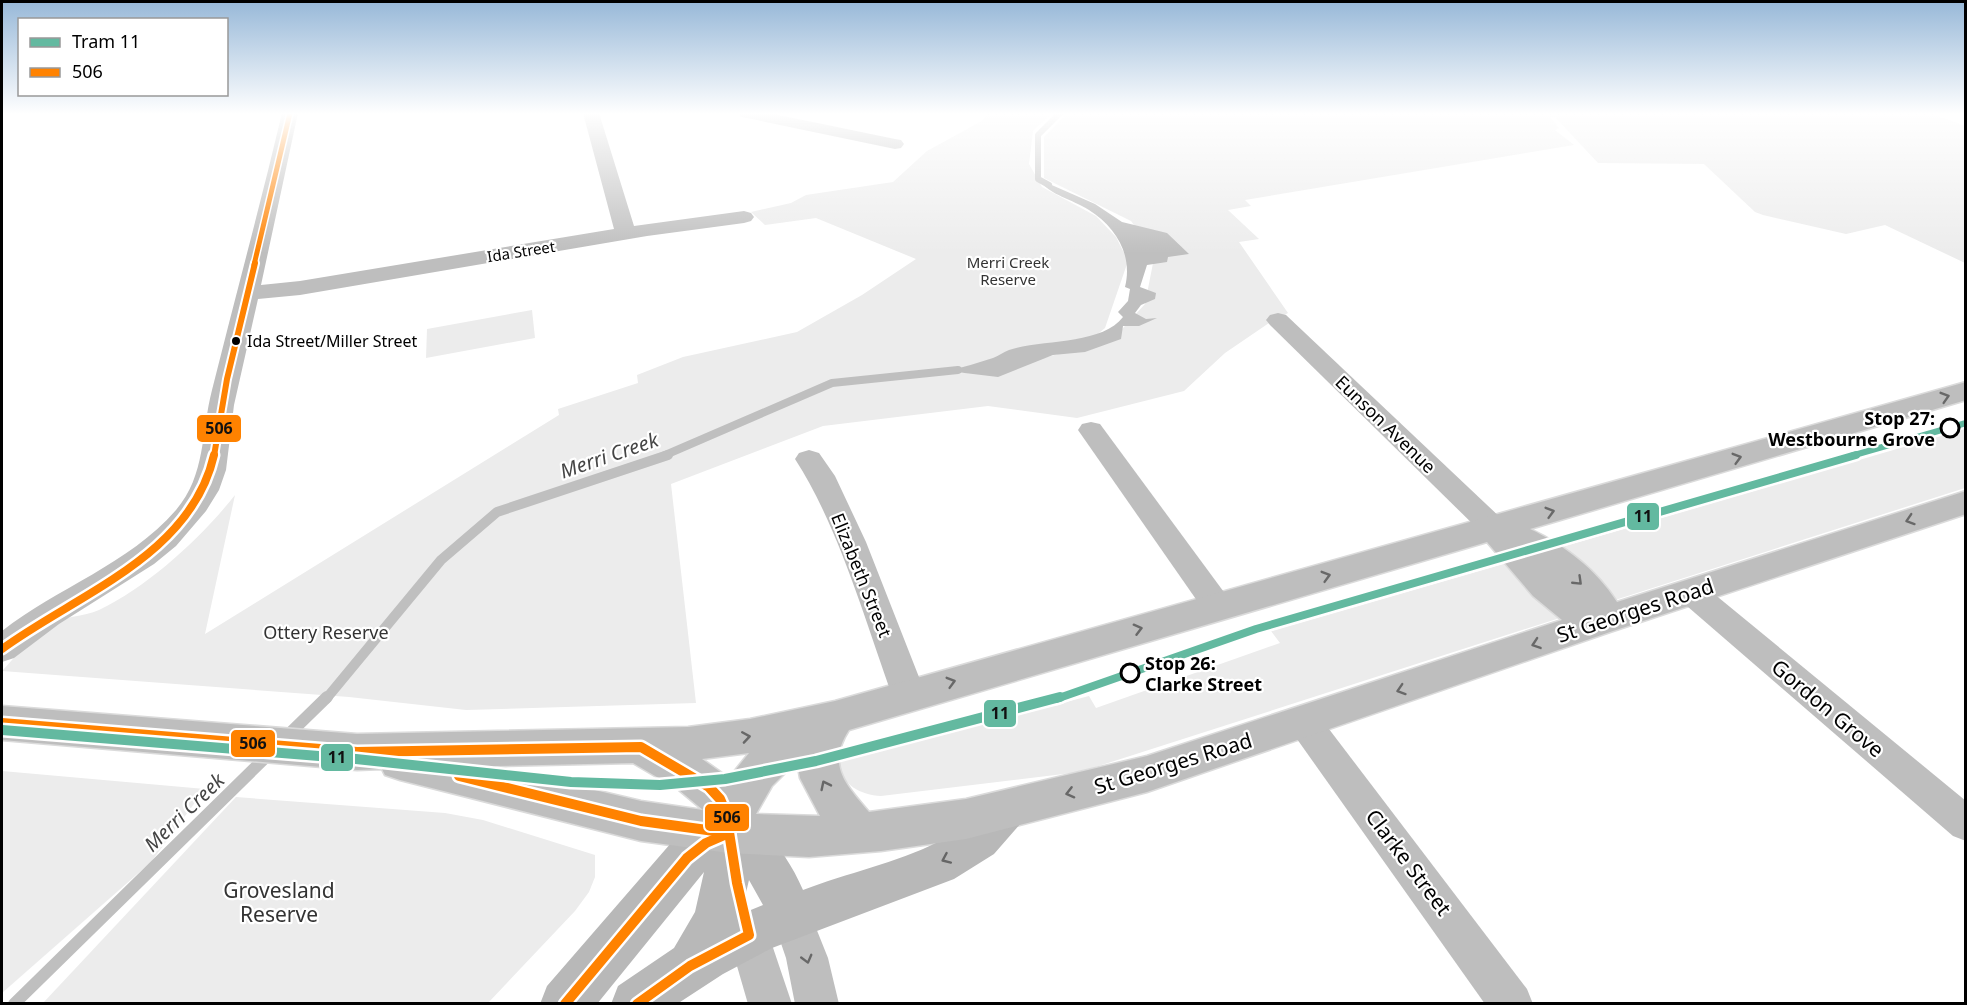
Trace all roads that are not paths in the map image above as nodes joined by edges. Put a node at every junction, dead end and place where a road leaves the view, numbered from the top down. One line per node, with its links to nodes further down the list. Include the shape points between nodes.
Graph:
1 (279, 160): 5 (street)
2 (605, 160): 4 (street)
3 (744, 218): 4 (street, Ida Street)
4 (626, 234): 5 (street, Ida Street)
5 (246, 297): 8 (street)
6 (1278, 320): 12 (street, Eunson Avenue)
7 (1965, 391): 12 (highway, St Georges Road, one-way to 7)
8 (217, 419): 16 (street, via 184,489 138,540 85,580); 17 (street, via 207,486 174,530 119,574)
9 (1091, 430): 14 (street)
10 (809, 459): 18 (street, Elizabeth Street, via 821,476 851,542)
11 (1962, 506): 13 (highway, St Georges Road, one-way to 13)
12 (1494, 528): 14 (highway, St Georges Road, one-way to 12); 15 (highway, via 1556,596 1575,611)
13 (1691, 592): 15 (highway, St Georges Road); 25 (street, Gordon Grove)
14 (1218, 607): 18 (highway, St Georges Road, one-way to 14)
15 (1603, 620): 20 (highway, St Georges Road, one-way to 20)
16 (2, 627)
17 (2, 649)
18 (909, 694): 19 (highway, St Georges Road)
19 (835, 718): 22 (highway, St Georges Road, one-way to 19, via 714,742); 26 (highway, via 799,735 756,774 735,807); 27 (highway, one-way to 19, via 827,789 816,761 818,744)
20 (1304, 722): 24 (highway, St Georges Road, one-way to 24, via 1147,774); 35 (street, Clarke Street)
21 (2, 723): 23 (highway, St Georges Road)
22 (624, 747): 23 (highway, St Georges Road); 26 (highway, via 701,782 716,794 724,807)
23 (357, 752): 26 (highway, St Georges Road, via 641,821)
24 (1006, 809): 27 (highway, St Georges Road, via 966,819); 28 (main road, one-way to 28, via 969,847 946,860)
25 (1965, 824)
26 (729, 833): 27 (highway, St Georges Road, via 809,837); 28 (main road, via 762,860); 29 (main road); 30 (main road, via 724,900); 31 (main road, via 706,843 687,858)
27 (859, 833)
28 (792, 917): 29 (main road); 34 (street, one-way to 34, via 804,947)
29 (749, 935): 30 (main road); 33 (street)
30 (693, 963): 32 (main road)
31 (565, 1004)
32 (636, 1004)
33 (770, 1004)
34 (817, 1004)
35 (1512, 1004)

